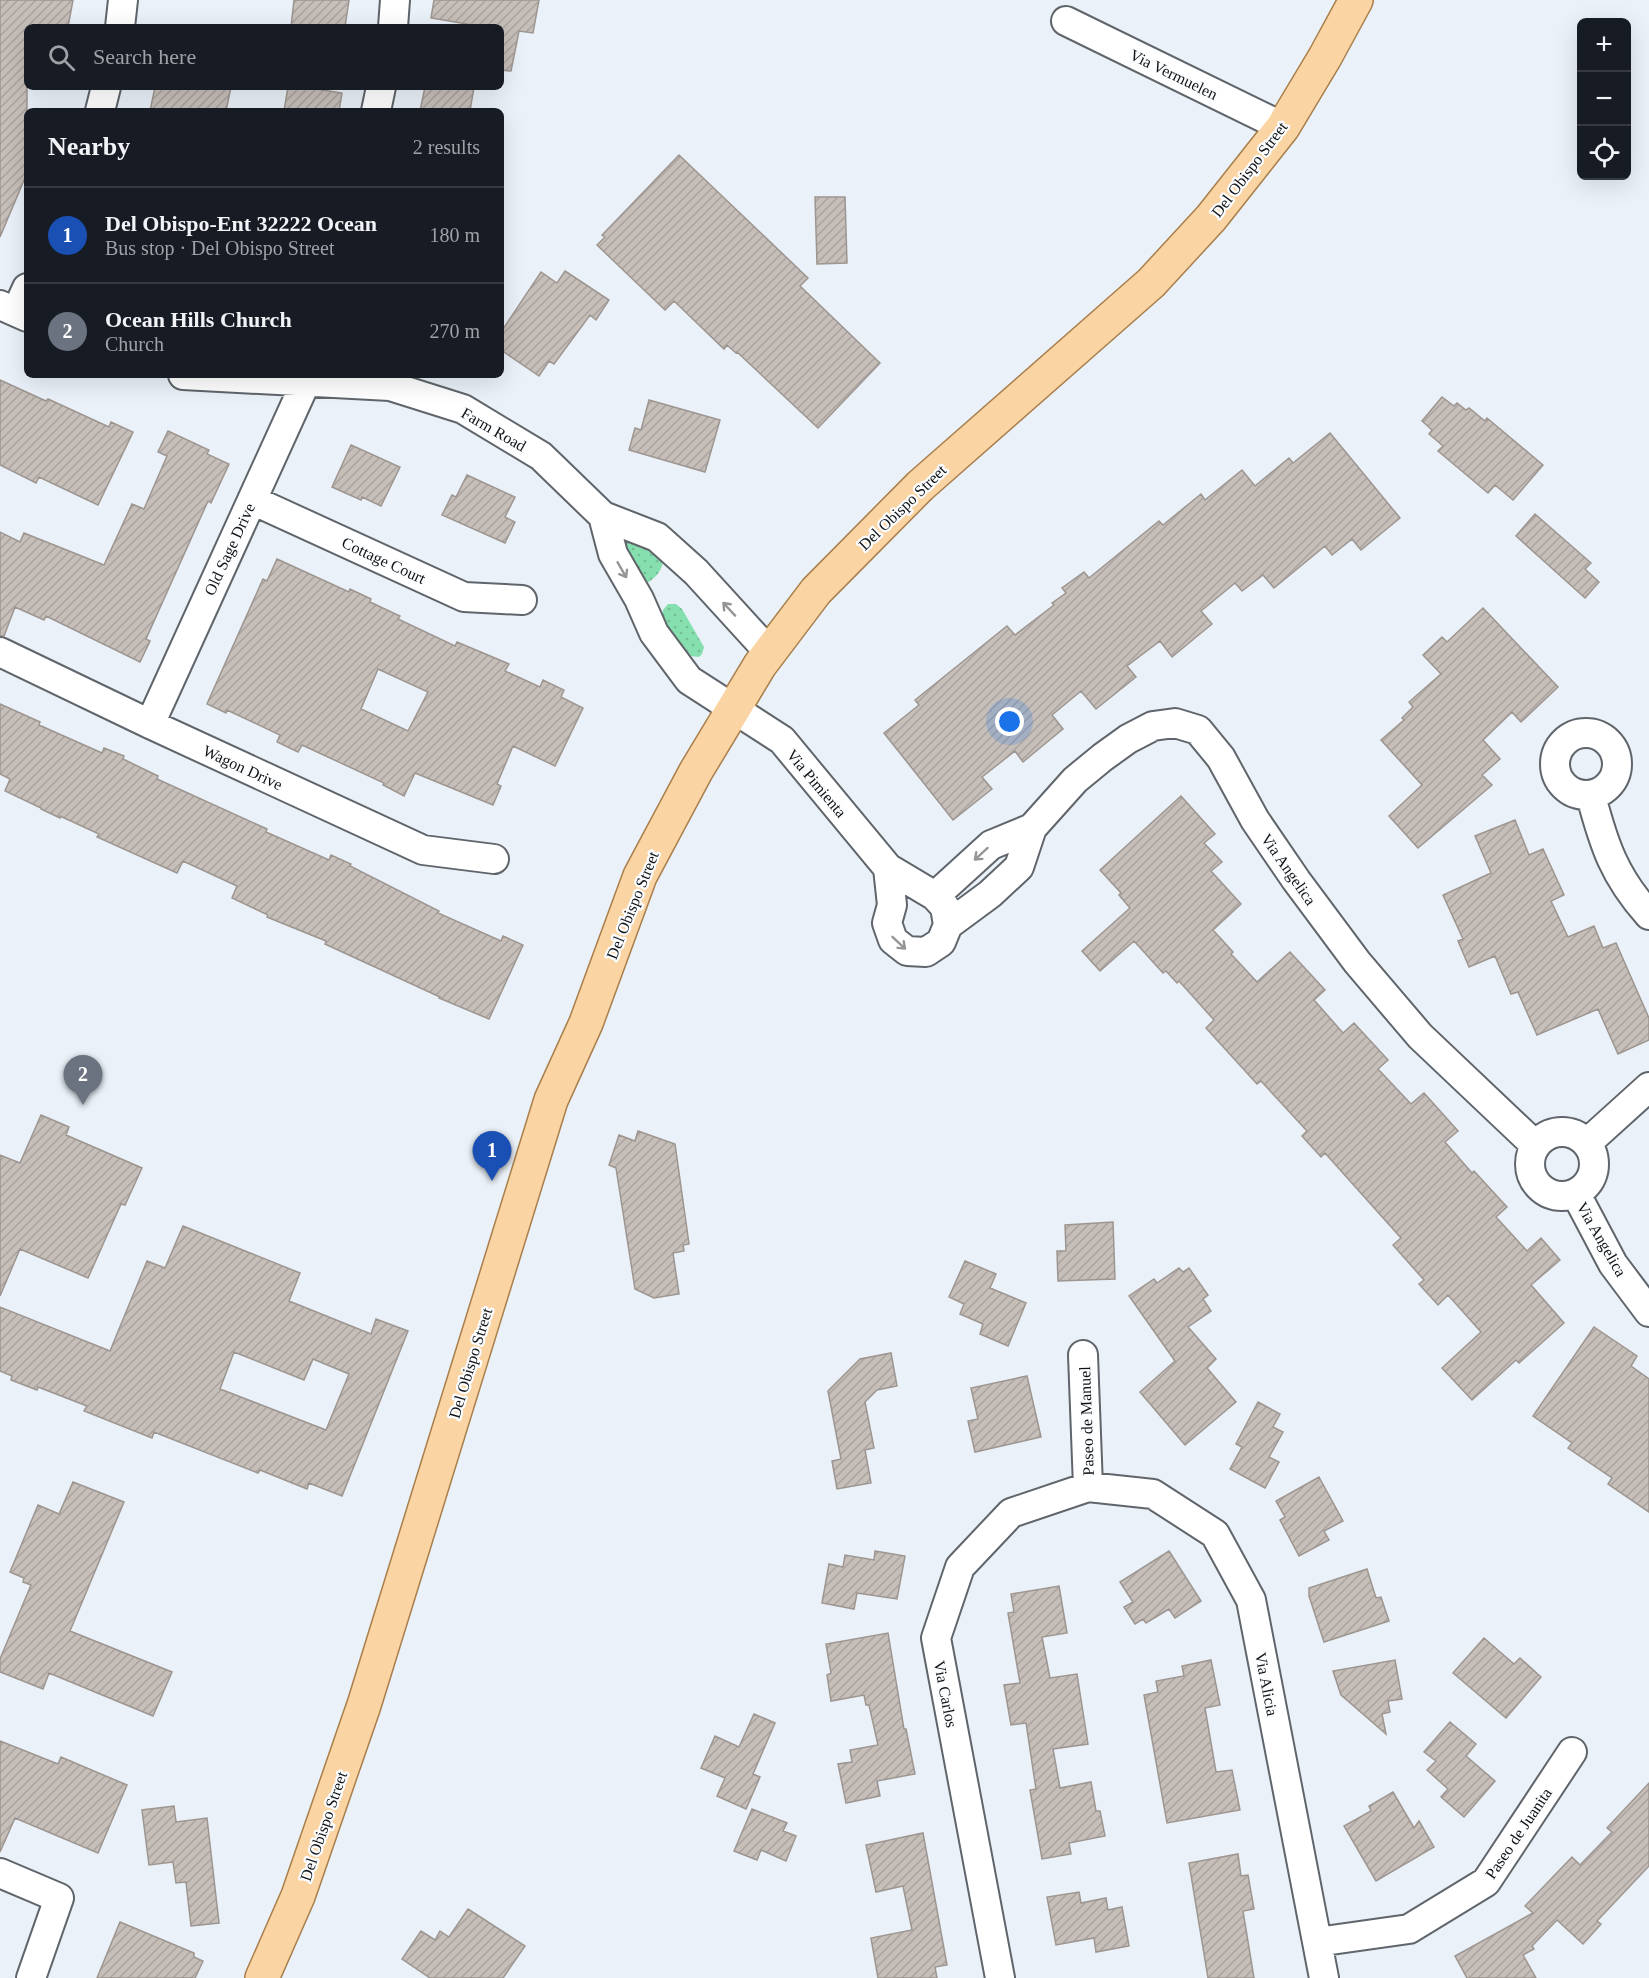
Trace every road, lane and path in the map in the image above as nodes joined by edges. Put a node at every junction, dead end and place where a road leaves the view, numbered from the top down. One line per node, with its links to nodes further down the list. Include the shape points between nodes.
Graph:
1 (123, 0): 5 (street)
2 (395, 0): 6 (street)
3 (1356, 0): 11 (main road, Del Obispo Street)
4 (1066, 21): 11 (street, Via Vermuelen)
5 (120, 24)
6 (393, 24)
7 (105, 90): 9 (street)
8 (380, 90): 10 (street)
9 (101, 108)
10 (377, 108)
11 (1282, 127): 17 (main road, Del Obispo Street, via 1211,218 1151,283 920,486 816,591)
12 (308, 378): 13 (street, Old Sage Drive); 14 (street, Farm Road, via 390,386 463,409 541,456)
13 (252, 500): 15 (street, Cottage Court, via 464,597); 19 (street, Old Sage Drive)
14 (603, 516): 17 (street, Farm Road, one-way to 14, via 696,572 657,537); 18 (street, one-way to 18, via 613,554 654,633 689,680)
15 (522, 600)
16 (0, 652): 19 (street, Wagon Drive)
17 (769, 652): 18 (main road, Del Obispo Street)
18 (734, 711): 23 (street, Via Pimienta, via 782,740); 38 (main road, Del Obispo Street, via 696,771 640,876 586,1023 551,1100 364,1705 298,1896)
19 (150, 724): 22 (street, Wagon Drive, via 423,850)
20 (1591, 795): 25 (street, via 1614,867)
21 (1032, 828): 24 (street, Via Angelica, one-way to 24, via 991,845); 26 (street, Via Angelica, via 1019,867); 29 (street, Via Angelica, via 1075,780 1128,739 1153,726 1175,723 1198,730 1221,758 1255,820 1296,880 1357,962 1420,1036)
22 (494, 859)
23 (888, 868): 24 (street, Via Pimienta); 26 (street, one-way to 26, via 892,905 887,923 893,940 908,951 926,952 941,942)
24 (935, 896): 26 (street, via 945,907)
25 (1649, 915)
26 (948, 925)
27 (1649, 1087): 28 (street)
28 (1587, 1143): 29 (street, via 1575,1134 1560,1132); 30 (street, Via Angelica, via 1595,1161 1591,1181)
29 (1535, 1145): 30 (street, Via Angelica, via 1529,1166 1537,1186 1555,1196)
30 (1576, 1194): 31 (street, Via Angelica, via 1614,1264)
31 (1649, 1312)
32 (1083, 1355): 33 (street, Paseo de Manuel)
33 (1088, 1487): 36 (street, Via Alicia, via 1153,1494 1215,1534 1251,1600); 39 (street, Via Carlos, via 1011,1513 960,1567 936,1638)
34 (1572, 1752): 36 (street, Paseo de Juanita, via 1486,1882 1409,1929)
35 (0, 1873): 37 (street, via 59,1898)
36 (1317, 1942): 40 (street, Via Alicia)
37 (31, 1978)
38 (262, 1978)
39 (1000, 1978)
40 (1324, 1978)

